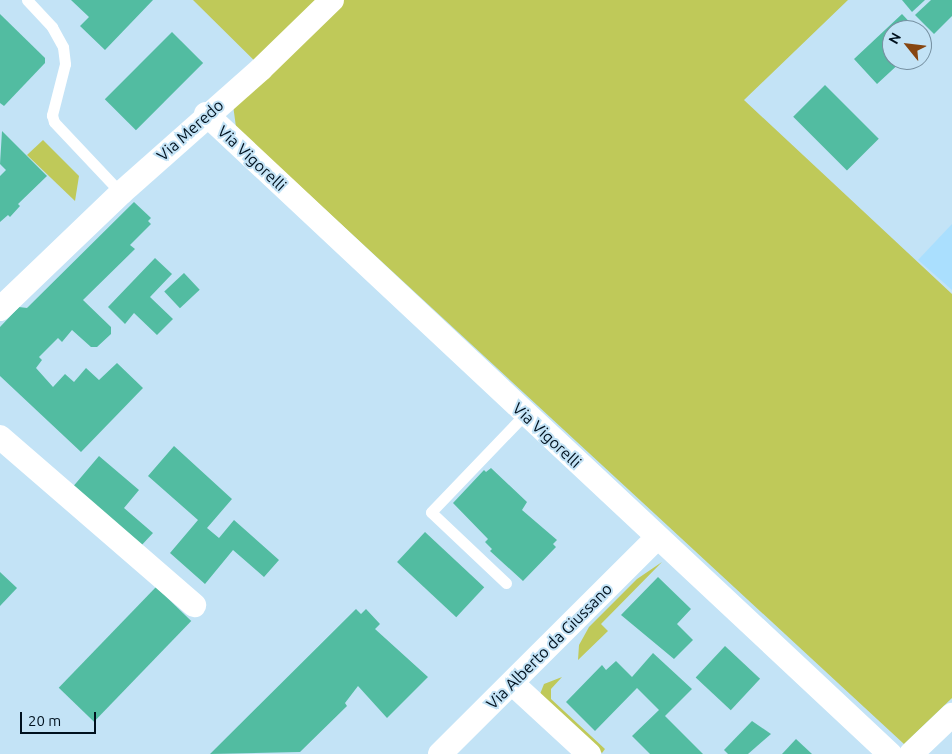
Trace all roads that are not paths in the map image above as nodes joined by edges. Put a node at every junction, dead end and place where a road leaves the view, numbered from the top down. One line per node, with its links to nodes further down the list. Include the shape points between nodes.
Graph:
1 (27, 0): 4 (lane, via 52,27 63,47 65,64 52,115 54,122)
2 (332, 0): 3 (street, Via Meredo, via 261,69)
3 (206, 114): 4 (street, Via Meredo); 6 (street, Via Vigorelli)
4 (121, 193): 5 (street, Via Meredo)
5 (2, 302)
6 (525, 414): 8 (street, Via Vigorelli); 9 (lane, via 431,512)
7 (0, 437): 10 (street)
8 (657, 538): 11 (street, Via Alberto da Giussano); 15 (street, Via Vigorelli)
9 (506, 583)
10 (194, 605)
11 (512, 683): 13 (street, Via Alberto da Giussano); 14 (street)
12 (952, 716): 16 (street)
13 (440, 754)
14 (589, 754)
15 (890, 754)
16 (911, 754)

